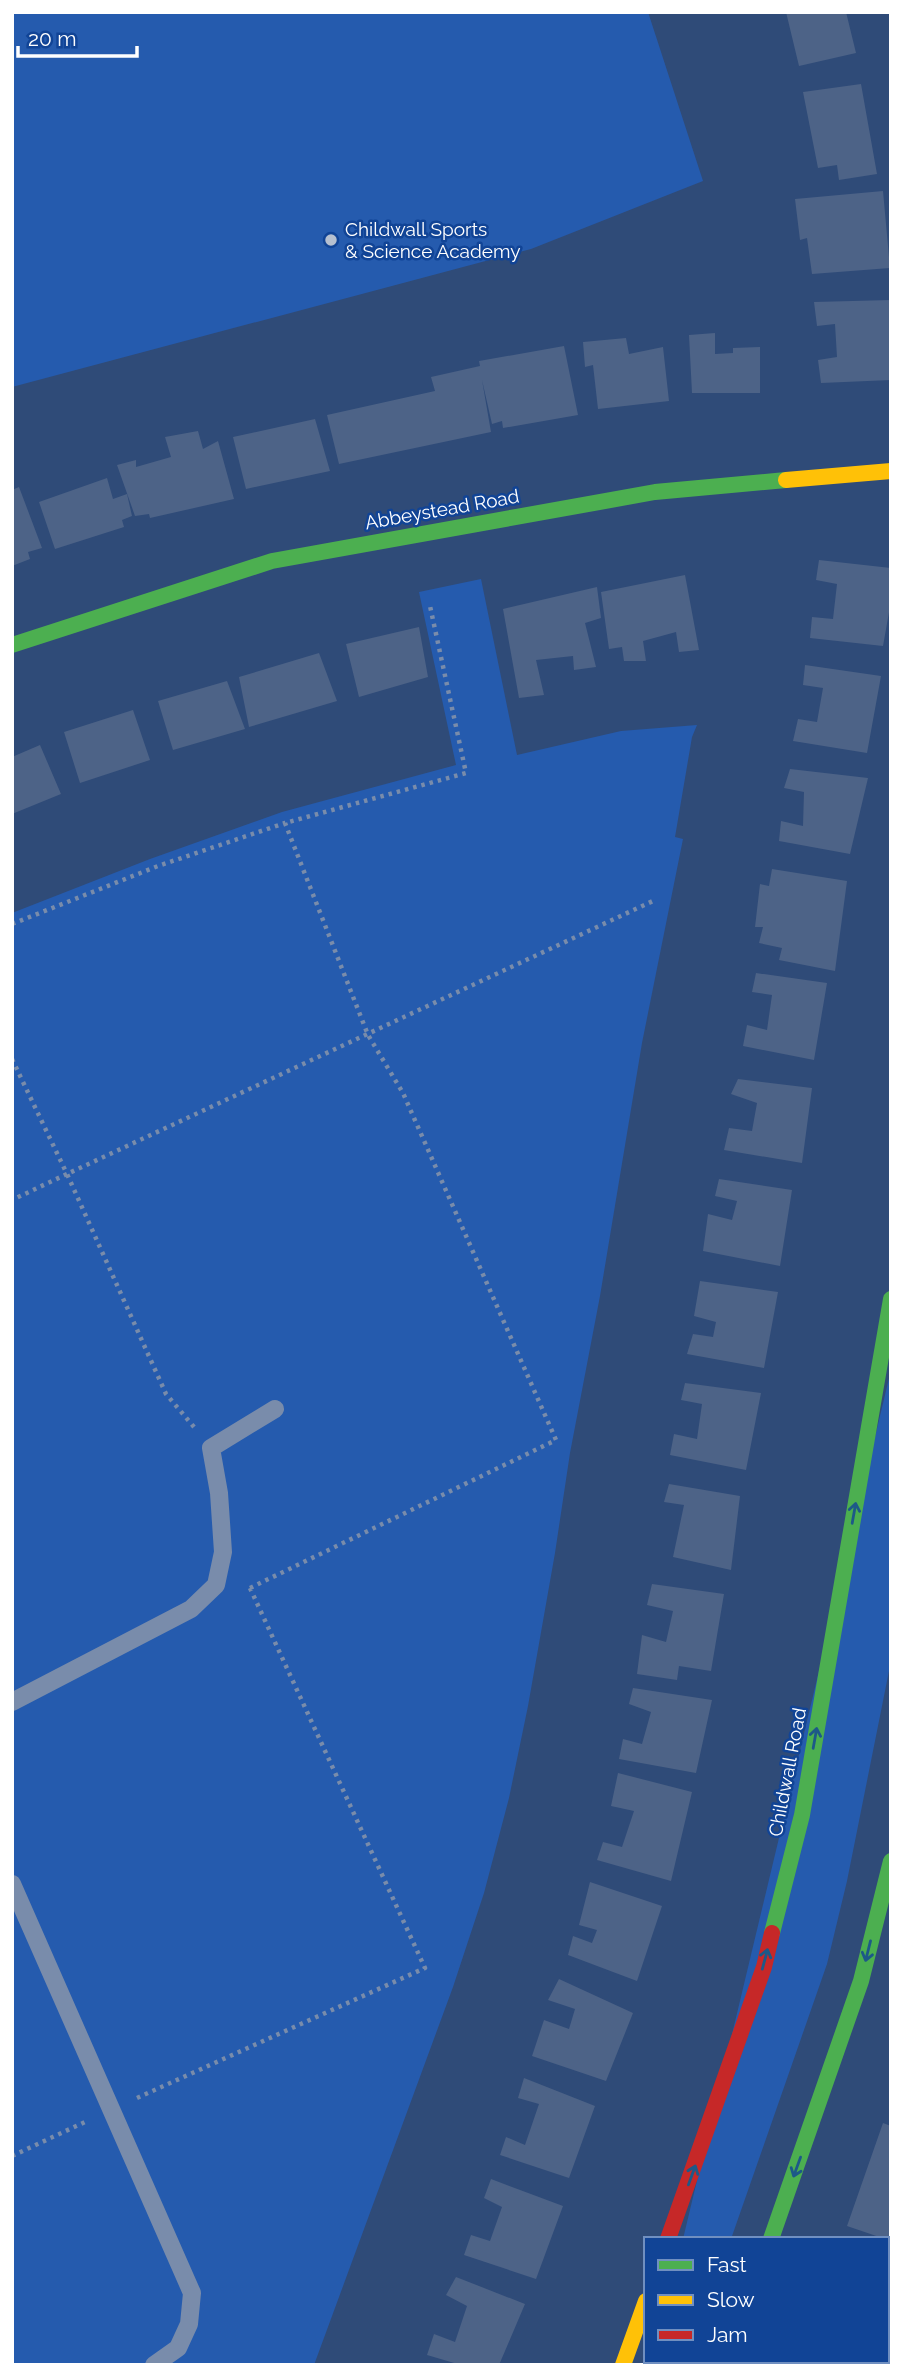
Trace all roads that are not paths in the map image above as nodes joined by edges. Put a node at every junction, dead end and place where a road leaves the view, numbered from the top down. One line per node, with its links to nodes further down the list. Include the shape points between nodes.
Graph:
1 (891, 471): 2 (main road, Abbeystead Road, via 655,492 272,561)
2 (12, 645)
3 (891, 1299): 9 (main road, Childwall Road, one-way to 3, via 764,1968 802,1815)
4 (275, 1409): 5 (lane, via 211,1448 223,1552 215,1585 191,1609)
5 (12, 1702)
6 (891, 1861): 8 (main road)
7 (12, 1884): 12 (lane, via 192,2293 189,2324 178,2348)
8 (884, 1920): 10 (main road, one-way to 10)
9 (669, 2237)
10 (772, 2237)
11 (644, 2307): 13 (main road)
12 (154, 2365)
13 (623, 2365)

